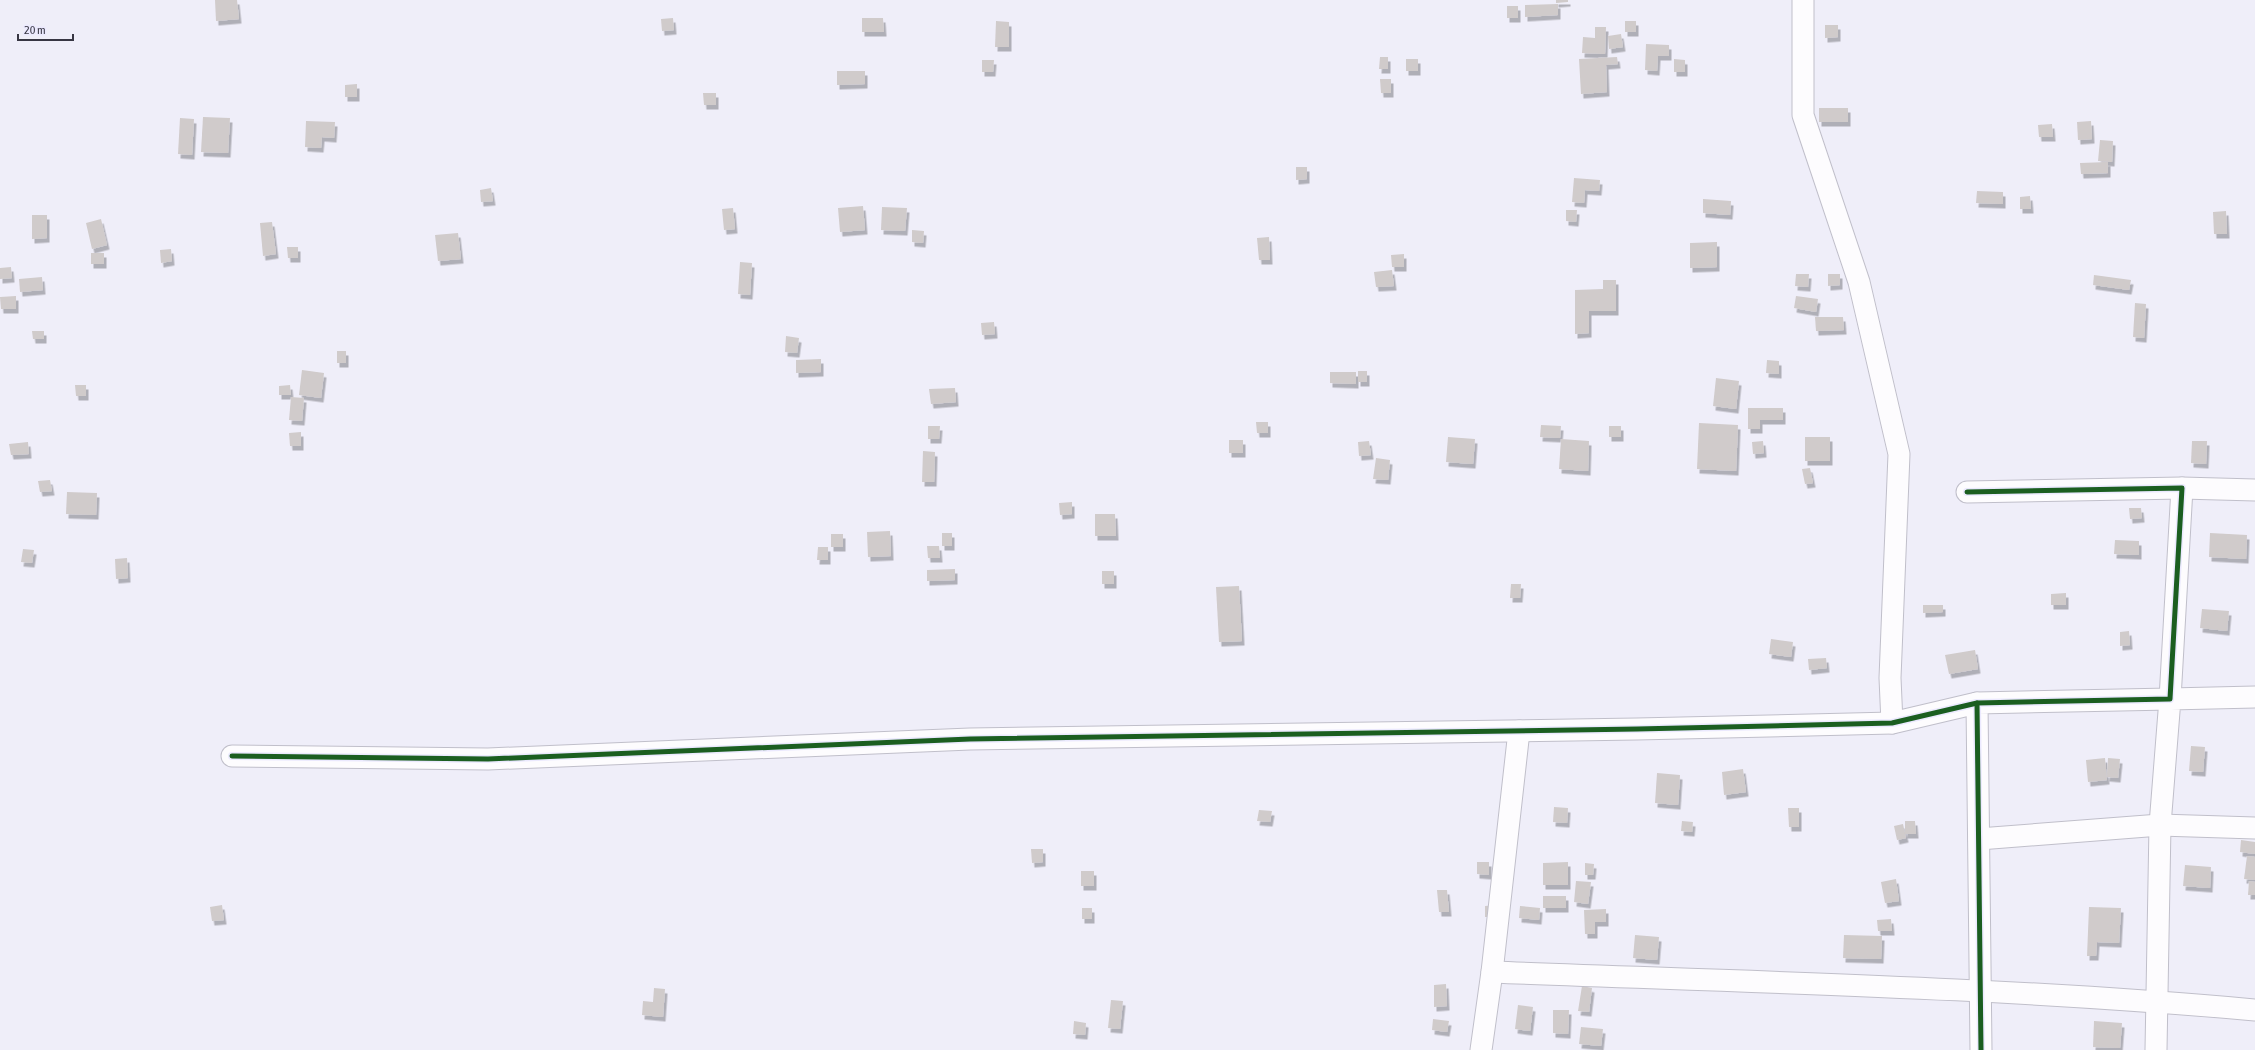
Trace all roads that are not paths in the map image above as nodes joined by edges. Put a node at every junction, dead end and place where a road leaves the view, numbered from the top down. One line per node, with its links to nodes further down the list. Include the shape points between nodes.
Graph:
1 (1803, 0): 8 (street, via 1803,115 1859,282 1899,454 1890,678)
2 (2182, 488): 3 (street); 4 (street); 6 (street)
3 (2255, 490)
4 (1967, 492)
5 (2255, 697): 6 (street)
6 (2170, 699): 7 (street); 11 (street)
7 (1977, 702): 8 (street); 13 (street)
8 (1892, 723): 9 (street)
9 (1519, 731): 10 (street, via 970,739 488,759); 14 (street)
10 (232, 756)
11 (2160, 825): 12 (street); 13 (street); 16 (street)
12 (2255, 828)
13 (1978, 839): 15 (street)
14 (1492, 972): 15 (street); 18 (street)
15 (1980, 990): 16 (street); 19 (street)
16 (2157, 1001): 17 (street); 20 (street)
17 (2255, 1010)
18 (1481, 1050)
19 (1981, 1050)
20 (2156, 1050)

